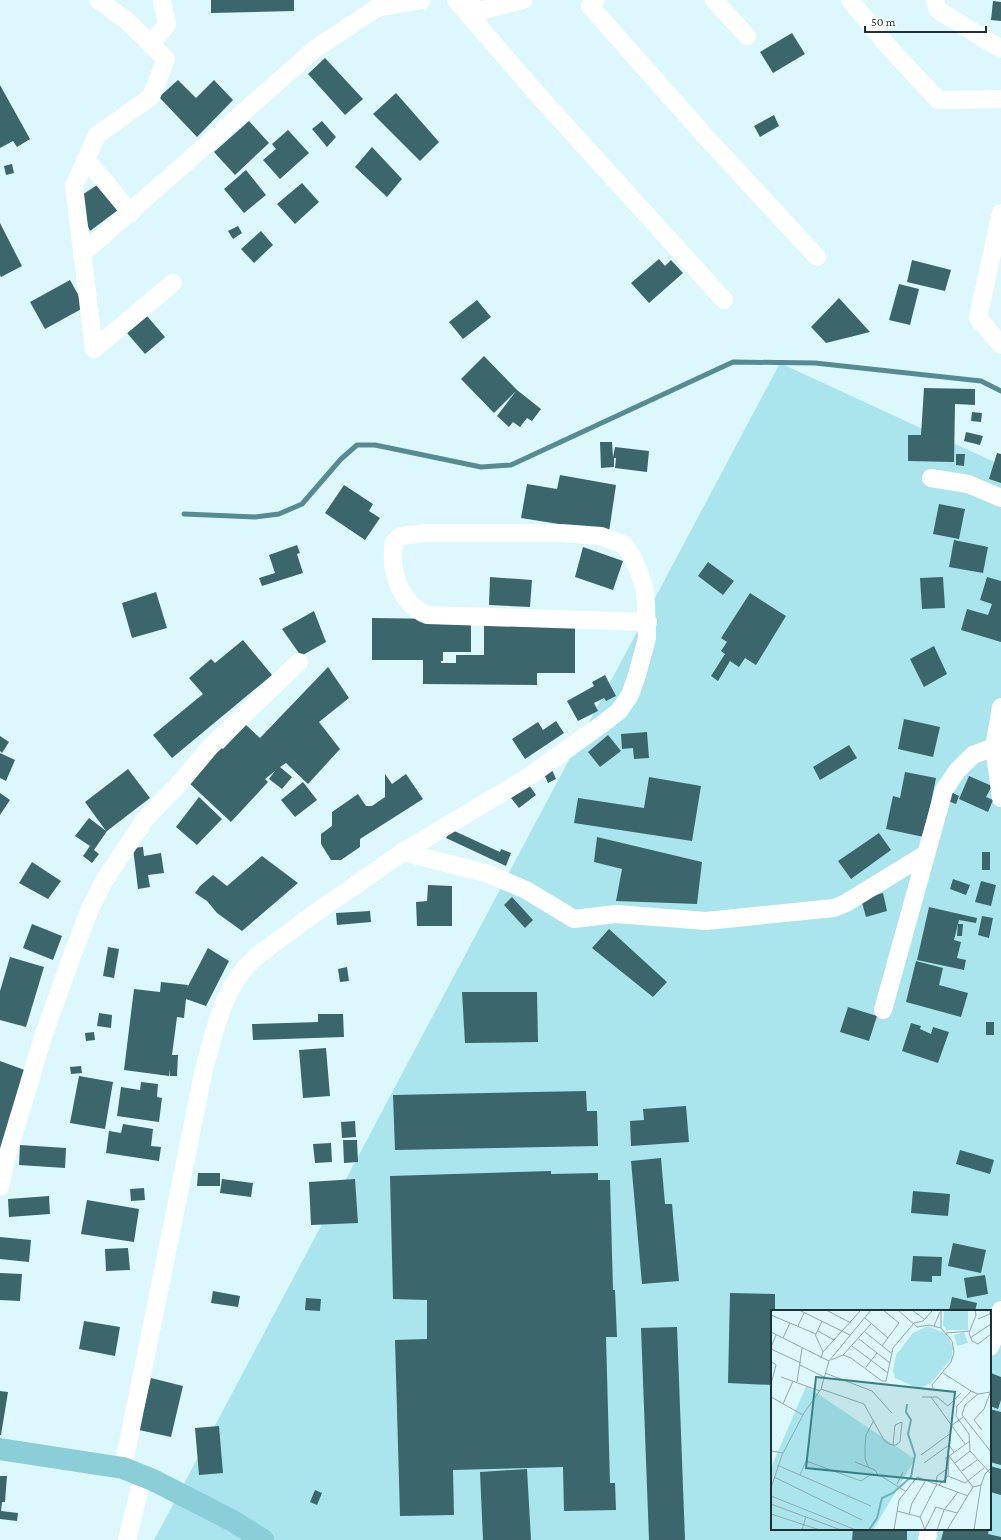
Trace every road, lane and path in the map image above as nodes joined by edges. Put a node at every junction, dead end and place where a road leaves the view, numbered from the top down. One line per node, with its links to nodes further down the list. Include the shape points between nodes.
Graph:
1 (98, 0): 13 (street, via 126,20)
2 (162, 0): 13 (street, via 167,25)
3 (422, 0): 11 (street)
4 (456, 0): 22 (street, via 538,95)
5 (459, 0): 6 (street, via 480,11)
6 (523, 0)
7 (596, 0): 20 (street, via 590,6)
8 (714, 0): 12 (street)
9 (850, 0): 15 (street, via 938,100)
10 (935, 0): 14 (street, via 938,10)
11 (378, 3): 17 (street, via 315,49)
12 (746, 36)
13 (150, 44): 16 (street, via 166,59 151,97 97,135)
14 (1001, 49)
15 (1001, 99)
16 (86, 159): 17 (street); 19 (street, via 74,186)
17 (131, 213): 19 (street)
18 (1001, 213): 23 (street, via 978,318)
19 (82, 254): 21 (street, via 94,349)
20 (817, 257)
21 (172, 283)
22 (724, 300)
23 (1001, 345)
24 (931, 478): 25 (street, via 968,484)
25 (1001, 498)
26 (648, 622): 26 (street, via 426,615 410,606 401,591 392,551 394,542 402,536 426,533 561,533 611,539 624,545 632,556 644,587); 31 (street, via 647,638 639,669 630,695 619,710 530,776)
27 (299, 662): 34 (street, via 210,747 146,818 104,881 79,938 43,1037)
28 (1001, 707): 29 (street)
29 (994, 748): 30 (street); 32 (street, via 973,755 957,771 944,790)
30 (1001, 798)
31 (402, 852): 32 (street, via 489,874 526,890 574,919 616,914 706,921 834,908); 38 (street, via 257,956 245,967 228,992 204,1069)
32 (926, 854): 33 (street)
33 (884, 1010)
34 (0, 1187)
35 (1001, 1310): 36 (street)
36 (991, 1344)
37 (0, 1449): 38 (main road)
38 (123, 1468): 39 (main road)
39 (142, 1476): 41 (street); 42 (main road, via 233,1521)
40 (929, 1530): 43 (street)
41 (127, 1540)
42 (263, 1540)
43 (927, 1540)

